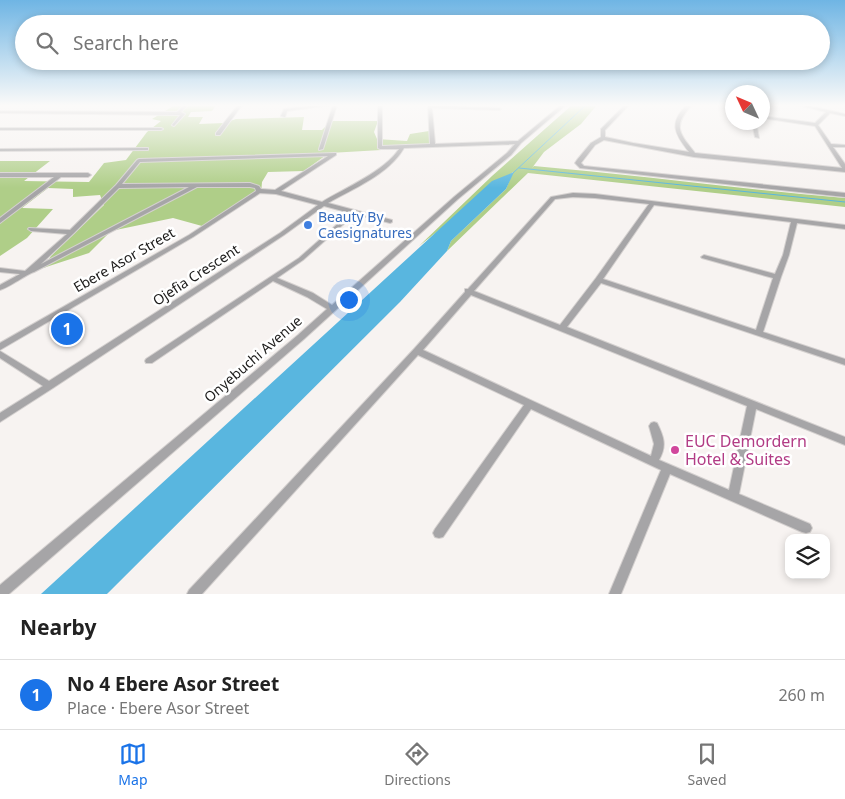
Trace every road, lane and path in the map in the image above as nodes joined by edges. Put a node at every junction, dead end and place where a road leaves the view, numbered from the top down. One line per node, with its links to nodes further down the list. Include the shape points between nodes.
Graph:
1 (326, 133): 16 (street)
2 (380, 133): 17 (street, via 380,147)
3 (432, 133): 13 (street)
4 (530, 133): 11 (street, Onyebuchi Avenue)
5 (603, 133): 10 (street)
6 (679, 133): 19 (street)
7 (757, 133): 9 (street)
8 (821, 133): 12 (street)
9 (758, 137)
10 (603, 138): 19 (street); 28 (street, via 592,144 578,161 582,167)
11 (519, 142): 13 (street); 46 (street, Onyebuchi Avenue)
12 (829, 145): 14 (street); 20 (street)
13 (433, 146): 17 (street)
14 (845, 146)
15 (146, 149): 18 (street)
16 (321, 149)
17 (402, 149): 29 (street, Ojefia Crescent, via 369,176)
18 (0, 150)
19 (694, 155): 20 (street)
20 (845, 169)
21 (0, 174): 22 (street)
22 (60, 175): 23 (street); 32 (street)
23 (88, 175)
24 (118, 186): 25 (street); 27 (street, via 142,160 334,154); 37 (street)
25 (197, 186): 26 (street, via 250,185 257,186); 40 (street)
26 (259, 191): 27 (street); 49 (street, Ebere Asor Street, via 191,236)
27 (276, 192): 29 (street)
28 (845, 195)
29 (324, 204): 31 (street); 54 (street, Ojefia Crescent)
30 (652, 204): 34 (street); 43 (street); 45 (street, via 573,194 553,198)
31 (353, 213): 33 (street); 42 (street)
32 (0, 221)
33 (390, 221)
34 (794, 221): 35 (street); 41 (street)
35 (845, 227)
36 (31, 229): 37 (street)
37 (72, 232): 40 (street)
38 (704, 257): 41 (street)
39 (0, 270): 40 (street)
40 (25, 274): 44 (street)
41 (777, 277): 48 (street)
42 (274, 279): 46 (street); 52 (street)
43 (599, 280): 47 (street); 48 (street)
44 (0, 288)
45 (468, 291): 47 (street); 50 (street)
46 (332, 309): 65 (street, Onyebuchi Avenue)
47 (562, 328): 56 (street)
48 (759, 333): 53 (street)
49 (0, 347)
50 (417, 351): 55 (street); 66 (street)
51 (0, 354): 54 (street)
52 (149, 361)
53 (845, 362)
54 (50, 386): 57 (street, Ojefia Crescent)
55 (528, 405): 60 (street); 64 (street)
56 (752, 406): 59 (street); 62 (street)
57 (0, 418)
58 (654, 426): 60 (street, via 661,443 660,452)
59 (845, 441)
60 (653, 462): 61 (street)
61 (667, 468): 62 (street); 67 (street)
62 (733, 497): 63 (street)
63 (806, 528)
64 (439, 533)
65 (0, 593)
66 (192, 594)
67 (615, 594)

